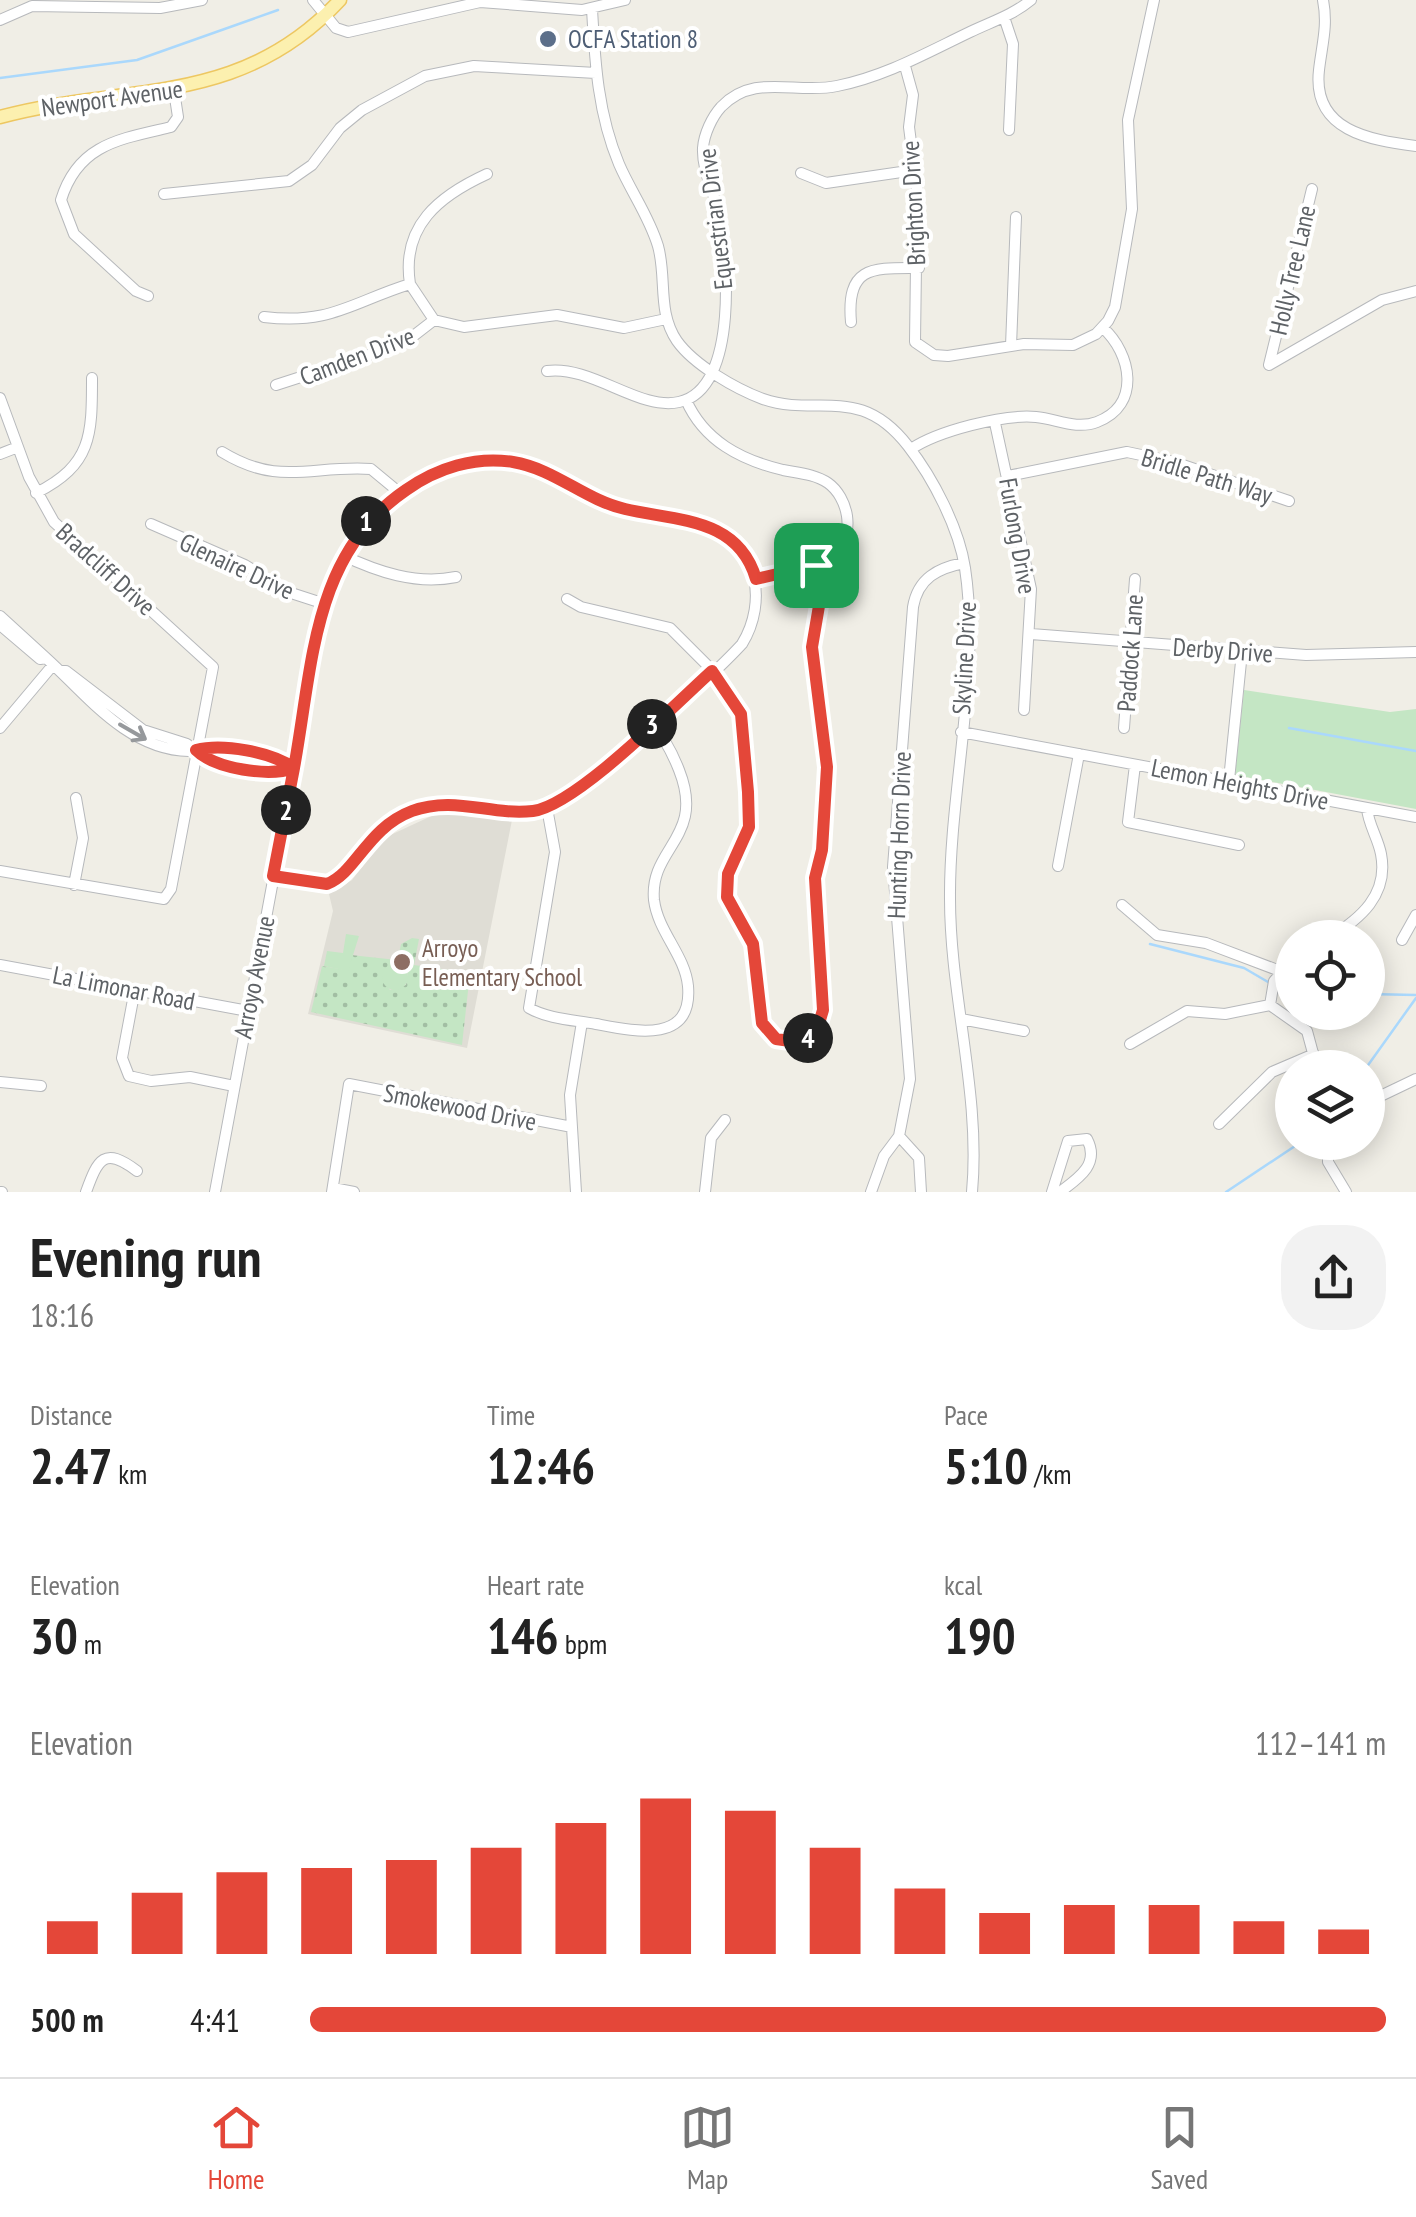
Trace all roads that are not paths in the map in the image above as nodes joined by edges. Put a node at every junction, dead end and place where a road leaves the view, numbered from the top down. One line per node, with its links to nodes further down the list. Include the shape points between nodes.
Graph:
1 (202, 0): 8 (street, via 160,8)
2 (313, 0): 10 (street)
3 (340, 0): 10 (main road, Newport Avenue)
4 (626, 0): 9 (street)
5 (1031, 0): 11 (street, Equestrian Drive)
6 (1154, 0): 33 (street, via 1128,120 1129,232 1115,307)
7 (1323, 0): 18 (street, via 1328,22 1318,87 1328,113 1355,136)
8 (32, 3): 12 (street)
9 (592, 10): 10 (street, via 480,2 348,32); 14 (street)
10 (325, 15): 15 (main road, Newport Avenue, via 238,71)
11 (1004, 18): 13 (street, Equestrian Drive); 17 (street, via 1014,55)
12 (0, 20)
13 (905, 66): 19 (street, Brighton Drive, via 913,95); 35 (street, Equestrian Drive, via 833,88 749,88 713,118 703,147 721,231 725,315 724,344)
14 (596, 73): 23 (street, via 474,66 425,76 362,110 289,182); 30 (street, via 614,152 656,241)
15 (174, 91): 16 (main road, Newport Avenue); 28 (street, via 178,116 171,127 103,144 74,169 61,200 74,234)
16 (0, 117)
17 (1009, 130)
18 (1416, 146)
19 (915, 170): 20 (street, via 826,183); 25 (street, Brighton Drive)
20 (801, 173)
21 (487, 174): 26 (street, via 428,209 411,252)
22 (1312, 188): 27 (street, Holly Tree Lane, via 1270,365 1382,300)
23 (164, 194)
24 (1016, 218): 34 (street)
25 (918, 268): 32 (street, via 878,268 860,277 850,293); 34 (street, Brighton Drive, via 916,342 922,350 948,356)
26 (410, 284): 29 (street, via 328,316); 31 (street)
27 (1416, 290)
28 (148, 296)
29 (264, 317)
30 (666, 319): 31 (street, via 624,328 558,315 464,328); 35 (street, Skyline Drive, via 681,346)
31 (434, 320): 38 (street, Camden Drive, via 403,344)
32 (851, 322)
33 (1103, 328): 34 (street, via 1073,345); 41 (street, via 1124,351 1128,368 1122,400 1108,416 1077,425 1034,417)
34 (1011, 346)
35 (712, 370): 40 (street); 43 (street, Skyline Drive, via 773,402 862,411 886,424)
36 (547, 371): 40 (street, via 580,373 664,403)
37 (92, 378): 47 (street, via 86,450 70,473)
38 (276, 386)
39 (0, 398): 42 (street, Bradcliff Drive)
40 (686, 400): 53 (street, via 700,426 726,448 818,478 839,494 845,535 837,551)
41 (995, 424): 43 (street, via 944,432); 46 (street, Furlong Drive)
42 (18, 447): 45 (street); 47 (street, Bradcliff Drive)
43 (910, 450): 52 (street, Skyline Drive)
44 (222, 452): 48 (street, via 286,475 371,469)
45 (0, 454)
46 (1008, 476): 49 (street, Bridle Path Way, via 1136,452); 61 (street, Furlong Drive, via 1025,546)
47 (36, 493): 72 (street, Bradcliff Drive, via 70,540 213,667)
48 (400, 493): 51 (street, Arroyo Avenue, via 367,520); 55 (street, Arroyo Avenue, via 453,466 489,460 528,465 604,503 713,527 744,553)
49 (1289, 501)
50 (152, 524): 58 (street, Glenaire Drive)
51 (342, 555): 54 (street, via 391,575); 58 (street, Arroyo Avenue)
52 (964, 563): 71 (street, Skyline Drive, via 969,611); 110 (street, Hunting Horn Drive, via 928,577 913,607 893,866 910,1079)
53 (816, 565): 55 (street); 66 (street, via 820,600 812,647 827,767 815,878 823,1010 817,1030 797,1042 776,1039 762,1023 753,944 727,897 728,874 749,827 748,792 741,714)
54 (456, 577)
55 (756, 579): 66 (street, via 748,635)
56 (1136, 579): 62 (street, Paddock Lane)
57 (566, 599): 66 (street, via 670,628)
58 (325, 604): 75 (street, Arroyo Avenue)
59 (0, 616): 65 (street)
60 (0, 625): 65 (street)
61 (1031, 634): 62 (street, Derby Drive); 67 (street, Furlong Drive)
62 (1130, 644): 63 (street, Derby Drive); 70 (street, Paddock Lane)
63 (1242, 652): 64 (street, Derby Drive); 76 (street)
64 (1416, 652)
65 (53, 665): 69 (street); 72 (street, via 136,736)
66 (712, 671): 68 (street)
67 (1024, 710)
68 (652, 724): 78 (street, via 576,791); 97 (street, via 670,748 689,803 654,898 686,973 688,999 680,1018 658,1032)
69 (0, 728)
70 (1124, 728)
71 (961, 732): 73 (street, Lemon Heights Drive); 96 (street, Skyline Drive, via 950,879)
72 (193, 750): 75 (street, via 206,760 279,774); 85 (street, via 164,899)
73 (1079, 754): 74 (street, Lemon Heights Drive); 82 (street)
74 (1135, 764): 76 (street, Lemon Heights Drive); 81 (street, via 1128,822)
75 (294, 768): 84 (street, Arroyo Avenue)
76 (1229, 780): 79 (street, Lemon Heights Drive)
77 (76, 798): 85 (street, via 83,838)
78 (546, 808): 84 (street, via 523,812 453,802 425,807 373,835 335,881); 97 (street, via 555,852 529,1008)
79 (1367, 808): 80 (street, Lemon Heights Drive); 88 (street, via 1381,855 1379,886)
80 (1416, 818)
81 (1238, 844)
82 (1058, 866)
83 (0, 871): 85 (street)
84 (273, 876): 95 (street, Arroyo Avenue)
85 (74, 885)
86 (1122, 905): 91 (street, via 1157,935 1206,943)
87 (1416, 915): 89 (street)
88 (1354, 920)
89 (1402, 940)
90 (0, 965): 93 (street, La Limonar Road)
91 (1275, 969)
92 (1275, 980): 94 (street)
93 (135, 990): 95 (street, La Limonar Road); 105 (street, via 122,1058 130,1076 190,1076)
94 (1270, 1005): 99 (street, via 1225,1014 1186,1011); 100 (street, via 1306,1031)
95 (248, 1012): 105 (street, Arroyo Avenue)
96 (961, 1019): 98 (street); 121 (street, Skyline Drive)
97 (582, 1022): 109 (street, via 571,1084)
98 (1024, 1031)
99 (1130, 1044)
100 (1312, 1050)
101 (1275, 1073): 108 (street)
102 (1416, 1079): 106 (street)
103 (0, 1082): 104 (street)
104 (41, 1086)
105 (234, 1086): 115 (street, Arroyo Avenue)
106 (1385, 1094)
107 (726, 1120): 118 (street, via 711,1138)
108 (1219, 1124)
109 (572, 1127): 113 (street, Smokewood Drive, via 349,1084); 117 (street)
110 (899, 1136): 119 (street, Hunting Horn Drive); 120 (street, via 918,1158)
111 (1328, 1160): 123 (street)
112 (137, 1171): 114 (street, via 106,1158 94,1168)
113 (332, 1190): 116 (street)
114 (86, 1192)
115 (215, 1192)
116 (354, 1192)
117 (576, 1192)
118 (704, 1192)
119 (871, 1192)
120 (921, 1192)
121 (972, 1192)
122 (1056, 1192): 122 (street, via 1084,1175 1092,1152 1087,1138 1066,1144)
123 (1346, 1192)

